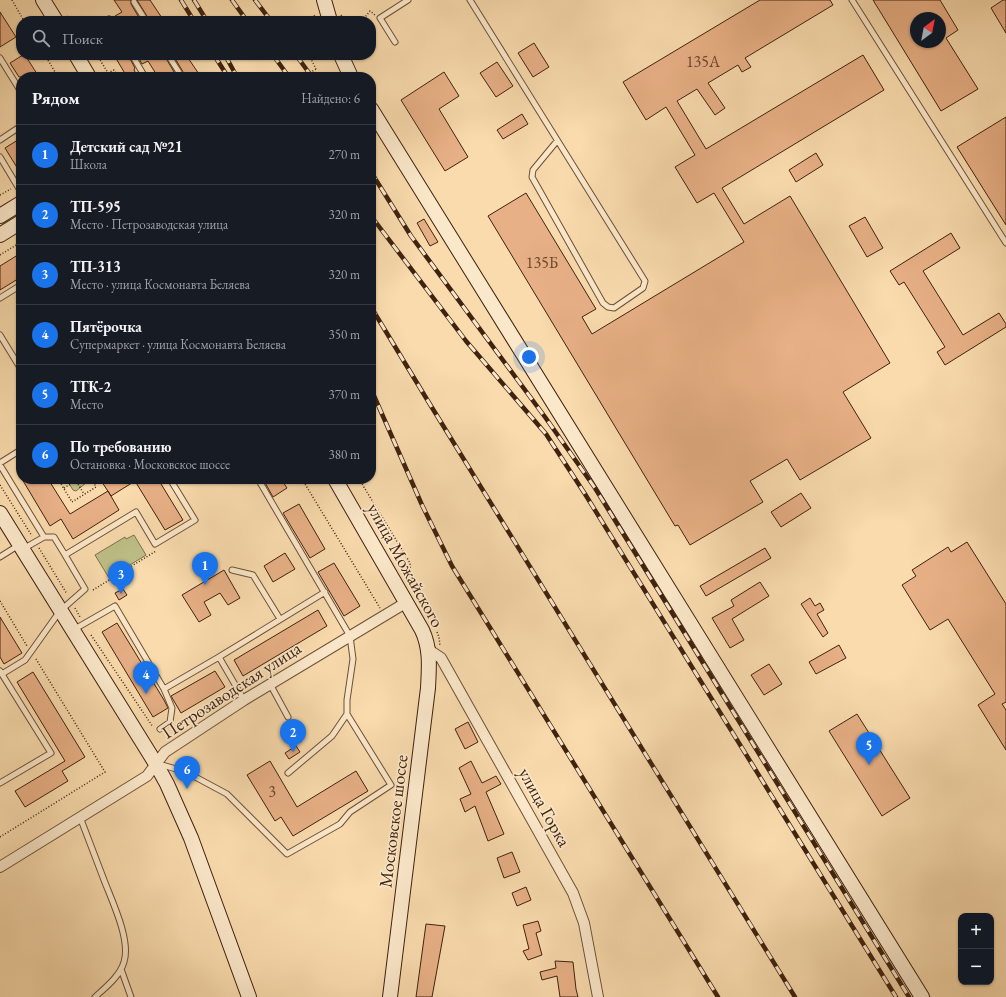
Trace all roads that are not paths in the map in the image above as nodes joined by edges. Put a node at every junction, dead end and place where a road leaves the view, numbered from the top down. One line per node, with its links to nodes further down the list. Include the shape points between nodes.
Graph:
1 (324, 0): 9 (street)
2 (408, 0): 10 (lane, via 380,18)
3 (470, 0): 24 (lane)
4 (852, 0): 31 (lane)
5 (134, 2): 8 (lane)
6 (47, 3): 7 (street)
7 (54, 16)
8 (143, 16)
9 (329, 16)
10 (395, 42)
11 (0, 58): 20 (lane)
12 (79, 60): 16 (street)
13 (135, 60): 17 (lane)
14 (171, 60): 18 (lane)
15 (343, 60): 19 (street)
16 (86, 72)
17 (142, 72)
18 (179, 72)
19 (349, 72)
20 (16, 84)
21 (376, 117): 73 (street)
22 (16, 129): 23 (lane)
23 (0, 140)
24 (557, 141): 24 (lane, via 646,281 643,288 614,308 603,303 532,177 533,170)
25 (0, 157): 26 (lane)
26 (16, 184)
27 (16, 206): 28 (street)
28 (0, 216)
29 (16, 225): 30 (street)
30 (0, 235)
31 (1006, 243)
32 (16, 288): 33 (lane)
33 (0, 298)
34 (0, 335): 35 (lane)
35 (16, 361)
36 (16, 453): 37 (lane)
37 (0, 464): 42 (lane)
38 (173, 484): 44 (lane, via 195,520 155,544 136,512)
39 (261, 484): 47 (lane)
40 (338, 484): 48 (street, улица Можайского)
41 (0, 513): 43 (street)
42 (44, 537): 43 (lane); 44 (lane, via 54,537)
43 (21, 548): 45 (lane); 49 (street)
44 (65, 555): 49 (lane, via 86,589)
45 (0, 557)
46 (232, 570): 50 (lane, via 253,575)
47 (324, 592): 50 (lane); 52 (lane)
48 (407, 602): 52 (street, Петрозаводская улица); 53 (street, улица Можайского, via 427,640)
49 (60, 612): 51 (street); 55 (lane, via 25,660)
50 (280, 619): 54 (lane)
51 (78, 628): 57 (lane, via 115,606); 62 (street)
52 (350, 636): 56 (street, Петрозаводская улица); 59 (lane, via 353,659)
53 (429, 650): 71 (street, Московское шоссе, via 428,688); 72 (street, улица Горка, via 441,658 573,893 584,923)
54 (219, 657): 57 (lane); 58 (lane)
55 (1, 672): 64 (lane, via 51,753)
56 (270, 684): 58 (street, Петрозаводская улица); 60 (lane)
57 (164, 689): 61 (lane, via 172,708 170,722)
58 (241, 695): 62 (street, Петрозаводская улица, via 165,752)
59 (347, 714): 62 (lane, via 391,785 350,812 340,824 287,854 227,794 186,772); 63 (lane, via 332,736)
60 (288, 717)
61 (158, 730)
62 (156, 764): 65 (street, Петрозаводская улица, via 146,776); 70 (street, via 191,838)
63 (288, 772)
64 (0, 783)
65 (80, 817): 66 (street, Петрозаводская улица); 67 (lane, via 120,924 126,953)
66 (0, 867)
67 (121, 968): 68 (lane); 69 (lane)
68 (95, 997)
69 (131, 997)
70 (249, 997)
71 (390, 997)
72 (598, 997)
73 (922, 997)

